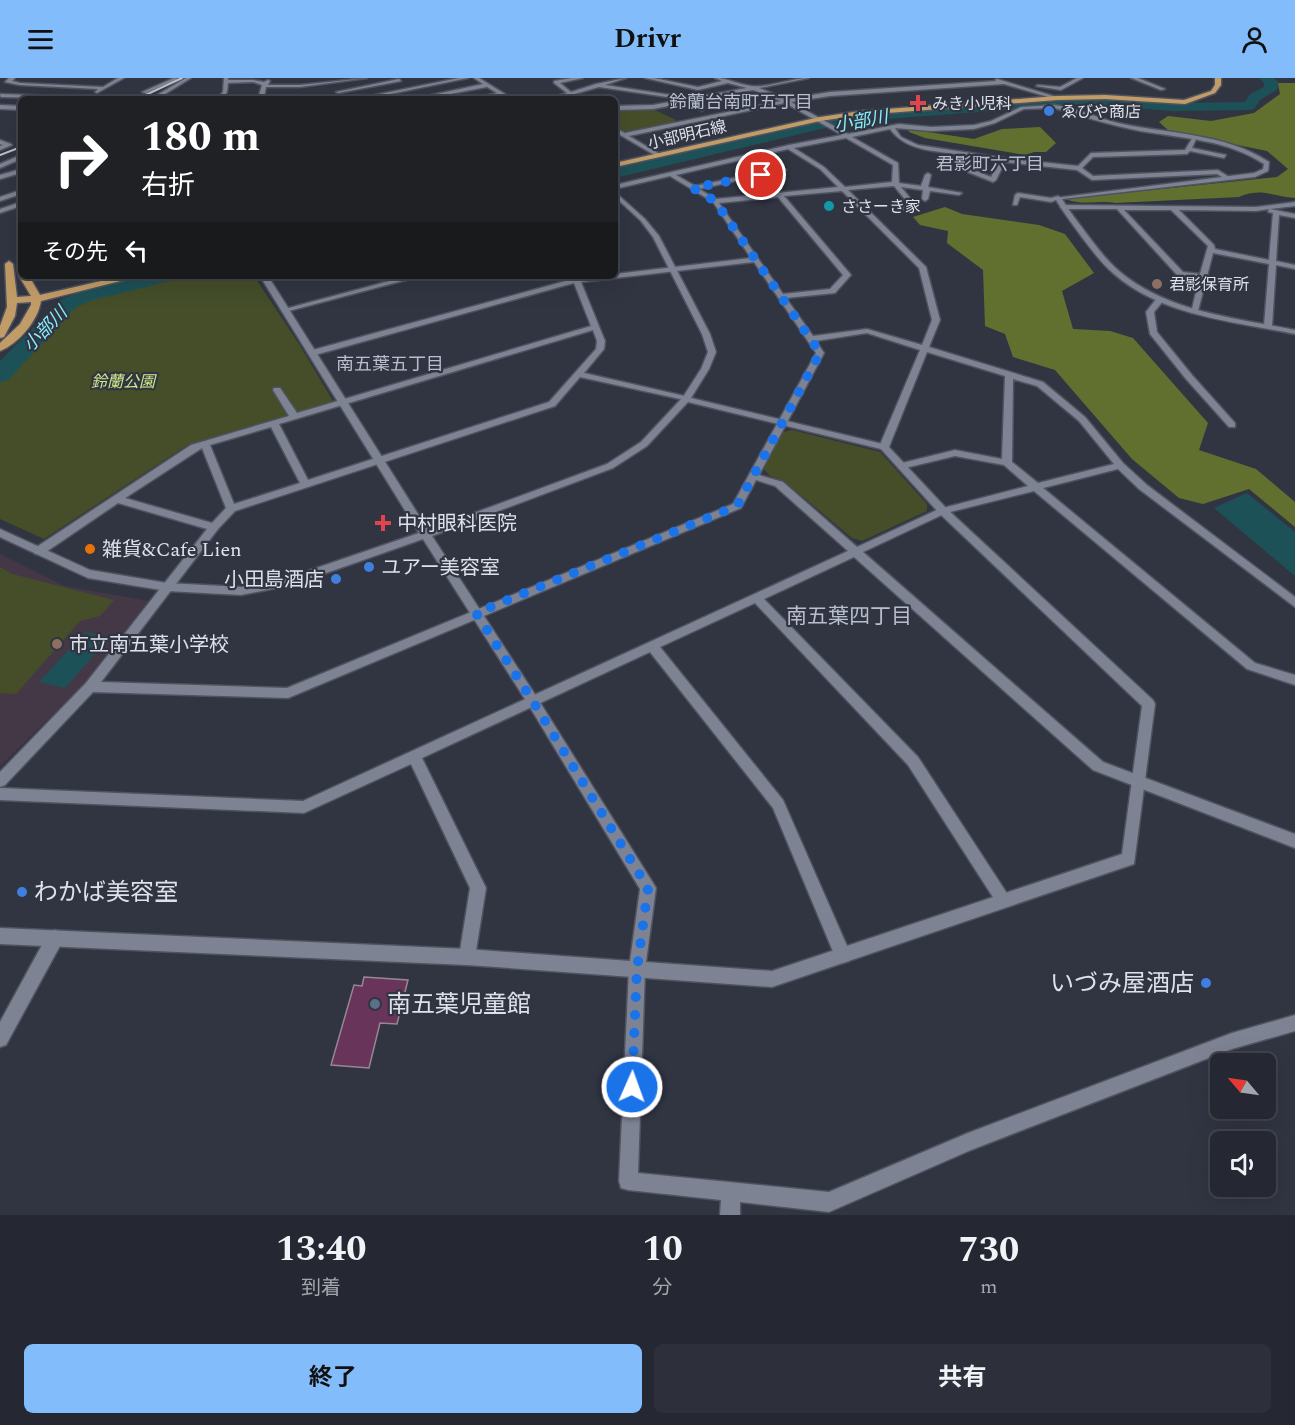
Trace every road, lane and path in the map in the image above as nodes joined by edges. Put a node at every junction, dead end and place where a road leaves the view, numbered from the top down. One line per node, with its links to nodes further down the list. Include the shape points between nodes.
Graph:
1 (13, 78): 29 (street, via 7,81)
2 (30, 78): 29 (street)
3 (122, 78): 35 (street)
4 (160, 78): 5 (street)
5 (176, 78): 39 (street)
6 (189, 78): 45 (street)
7 (271, 78): 31 (street)
8 (365, 78): 30 (street)
9 (466, 78): 36 (street)
10 (476, 78): 32 (street)
11 (523, 78): 12 (street)
12 (536, 78)
13 (581, 78): 41 (street, via 556,82)
14 (624, 78): 33 (street)
15 (647, 78): 27 (street, via 698,88)
16 (717, 78): 27 (street)
17 (741, 78): 27 (street)
18 (807, 78): 37 (street)
19 (986, 78): 28 (street)
20 (1025, 78): 25 (street)
21 (1081, 78): 34 (street, via 1061,89)
22 (1133, 78): 38 (street)
23 (1218, 78): 54 (main road, 小部明石線, via 1214,92 1185,102)
24 (397, 79): 36 (street); 40 (street)
25 (1041, 79): 34 (street)
26 (226, 80): 31 (street); 46 (street)
27 (728, 81): 37 (street)
28 (1005, 82): 34 (street); 57 (street, via 830,94)
29 (20, 84): 35 (street); 42 (street)
30 (320, 84): 31 (street); 40 (street)
31 (265, 85): 47 (street)
32 (488, 85): 51 (street); 52 (street, via 502,94)
33 (596, 85): 41 (street); 55 (street)
34 (1032, 87): 54 (street)
35 (103, 88): 44 (street)
36 (412, 88): 49 (street); 50 (street)
37 (752, 88): 55 (street); 57 (street)
38 (1163, 89)
39 (144, 92)
40 (338, 92): 48 (street)
41 (569, 92): 53 (street)
42 (1, 95): 43 (street)
43 (22, 96)
44 (89, 96)
45 (158, 96)
46 (222, 96)
47 (262, 96)
48 (349, 96)
49 (372, 96)
50 (424, 96)
51 (436, 96)
52 (491, 96)
53 (559, 96)
54 (1057, 98): 56 (main road, 小部明石線)
55 (686, 99): 60 (street); 63 (street)
56 (1039, 100): 58 (street); 66 (main road, 小部明石線, via 861,113)
57 (786, 101): 66 (street); 67 (street)
58 (1053, 106): 68 (street, via 1023,108 993,123 955,129); 72 (street, via 1124,126)
59 (0, 107): 61 (street)
60 (653, 107): 62 (street); 64 (street)
61 (18, 108)
62 (618, 108)
63 (702, 109)
64 (663, 112)
65 (672, 117): 67 (street)
66 (822, 121): 71 (street); 78 (main road, 小部明石線)
67 (682, 123): 70 (street)
68 (891, 127): 71 (street); 77 (street, via 906,143)
69 (618, 132): 70 (street)
70 (624, 135): 78 (street)
71 (849, 135): 74 (street); 91 (street, via 896,164)
72 (1193, 139): 76 (street); 90 (street, via 1239,148 1267,163 1266,170 1255,175)
73 (0, 142): 75 (street, via 9,145)
74 (789, 147): 87 (street); 94 (street, via 822,168)
75 (0, 148)
76 (1188, 149): 79 (street); 84 (street, via 1091,155)
77 (966, 155): 81 (street); 81 (street, via 957,166 993,180)
78 (660, 156): 82 (main road, 小部明石線)
79 (1224, 156)
80 (18, 159): 83 (street)
81 (1003, 160): 84 (street)
82 (618, 164)
83 (0, 166)
84 (1079, 168): 90 (street, via 1092,178 1218,172)
85 (783, 170): 93 (street)
86 (18, 172): 89 (street)
87 (671, 174): 92 (street); 93 (street)
88 (928, 175): 95 (street)
89 (0, 177)
90 (1227, 178): 100 (street)
91 (894, 184): 94 (street); 95 (street); 110 (street, via 907,198)
92 (618, 186)
93 (693, 188): 103 (street)
94 (843, 188): 98 (street); 146 (street, via 922,267 936,321)
95 (925, 188): 97 (street); 102 (street)
96 (18, 193): 101 (street)
97 (959, 193)
98 (780, 195): 103 (street); 135 (street, via 847,275 832,291)
99 (618, 197): 123 (street, via 656,236)
100 (1058, 198): 104 (street, via 1018,195); 108 (street)
101 (0, 199)
102 (925, 199)
103 (715, 201): 119 (street)
104 (1015, 204)
105 (1295, 204): 112 (street)
106 (18, 205): 107 (street)
107 (12, 207): 113 (street); 114 (street)
108 (1063, 207): 109 (street); 137 (street, via 1117,274)
109 (1119, 208): 111 (street); 126 (street, via 1180,274)
110 (904, 209)
111 (1174, 209): 112 (street); 117 (street, via 1212,246)
112 (1256, 209): 115 (street)
113 (0, 211)
114 (18, 211)
115 (1276, 213): 116 (street); 120 (street)
116 (1295, 216)
117 (1212, 251): 120 (street); 126 (street)
118 (0, 258): 121 (main road)
119 (755, 260): 123 (street); 135 (street)
120 (1273, 263): 122 (street); 140 (street)
121 (4, 266): 124 (main road); 136 (main road)
122 (1295, 267)
123 (673, 269): 125 (street); 151 (street, via 712,352)
124 (18, 272)
125 (618, 275)
126 (1203, 277): 139 (street)
127 (25, 279): 134 (main road)
128 (107, 279): 134 (main road)
129 (120, 279): 134 (main road)
130 (266, 279): 138 (street)
131 (405, 279): 138 (street)
132 (572, 279): 147 (street)
133 (576, 279): 141 (street)
134 (36, 296): 136 (main road); 145 (main road, via 32,314 17,335)
135 (781, 296): 144 (street)
136 (12, 300): 143 (main road, via 11,314)
137 (1160, 300): 139 (street); 156 (street, via 1150,312 1153,332)
138 (285, 310): 147 (street)
139 (1194, 311): 140 (street)
140 (1268, 326): 142 (street)
141 (595, 327): 148 (street, via 600,349); 152 (street)
142 (1295, 332)
143 (0, 335)
144 (811, 339): 146 (street, via 867,331); 155 (street, via 820,353)
145 (0, 348)
146 (925, 349): 149 (street); 158 (street)
147 (312, 353): 152 (street)
148 (579, 374): 151 (street); 159 (street, via 552,404)
149 (1009, 375): 160 (street); 161 (street, via 1040,384 1082,419)
150 (277, 390): 153 (street)
151 (686, 399): 155 (street); 171 (street, via 644,444 610,466)
152 (343, 402): 153 (street); 159 (street)
153 (295, 417): 154 (street)
154 (274, 423): 157 (street); 164 (street)
155 (782, 423): 158 (street); 163 (street)
156 (1232, 425)
157 (205, 444): 166 (street, via 194,447); 167 (street)
158 (884, 447): 162 (street)
159 (379, 462): 164 (street); 171 (street)
160 (1007, 463): 162 (street, via 955,453); 165 (street)
161 (1120, 465): 165 (street); 176 (street, via 1143,487)
162 (901, 466): 168 (street)
163 (753, 476): 173 (street, via 779,484); 177 (street, via 737,506)
164 (306, 485): 167 (street)
165 (1035, 487): 168 (street); 179 (street, via 1251,666)
166 (116, 499): 169 (street); 172 (street)
167 (231, 509): 169 (street)
168 (943, 511): 173 (street); 184 (street, via 1149,704)
169 (214, 527): 174 (street)
170 (0, 533): 172 (street)
171 (428, 534): 174 (street, via 288,582 241,591); 177 (street)
172 (39, 551): 174 (street, via 88,574)
173 (857, 551): 175 (street); 184 (street, via 1098,766)
174 (167, 587): 180 (street)
175 (756, 597): 178 (street); 187 (street, via 913,761)
176 (1295, 603)
177 (476, 613): 180 (street, via 288,693); 181 (street)
178 (652, 646): 181 (street); 190 (street, via 778,804)
179 (1295, 680)
180 (90, 687): 183 (street)
181 (532, 700): 182 (street); 192 (street, via 648,888)
182 (415, 757): 185 (street, via 304,807); 191 (street, via 478,888)
183 (0, 781)
184 (1140, 782): 186 (street); 187 (street, via 1129,859)
185 (0, 794)
186 (1295, 842)
187 (1003, 900): 190 (street)
188 (0, 936): 189 (street)
189 (55, 938): 191 (street); 194 (street)
190 (843, 955): 192 (street, via 772,979)
191 (467, 957): 192 (street)
192 (637, 969): 195 (street, via 628,1181)
193 (1295, 1023): 195 (street, via 1232,1041 979,1137 829,1202)
194 (0, 1039)
195 (730, 1192): 196 (street)
196 (730, 1215)

